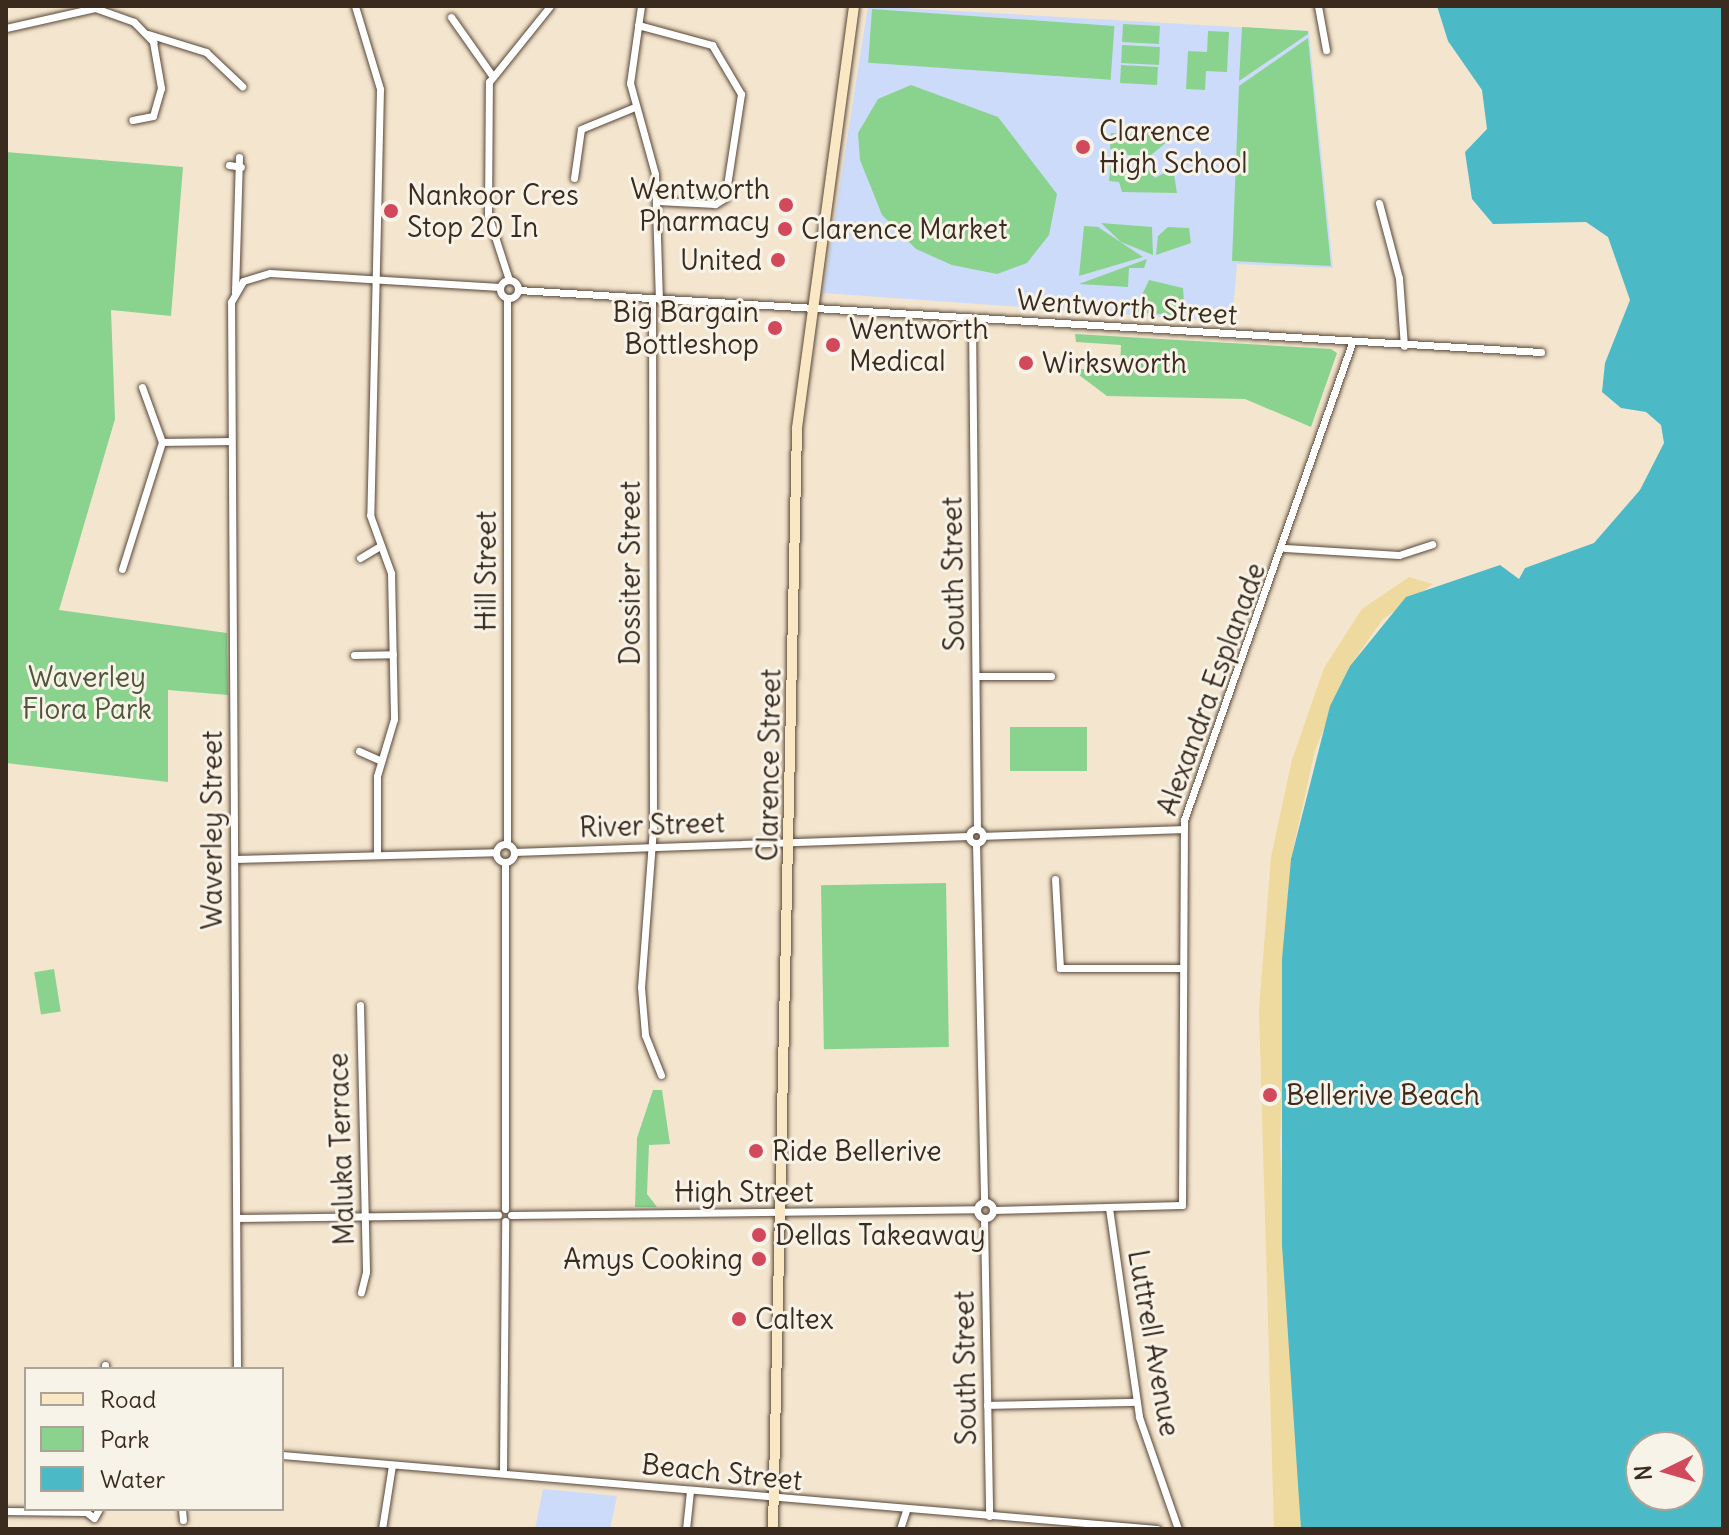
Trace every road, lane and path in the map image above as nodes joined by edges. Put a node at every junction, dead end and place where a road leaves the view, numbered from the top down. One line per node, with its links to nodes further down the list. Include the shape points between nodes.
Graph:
1 (355, 6): 21 (street, via 380,89)
2 (550, 6): 11 (street)
3 (641, 6): 7 (street, Dossiter Street)
4 (854, 6): 28 (main road, Clarence Street)
5 (1318, 6): 10 (street)
6 (451, 17): 11 (street)
7 (638, 25): 13 (street, Dossiter Street, via 630,73); 19 (street, via 712,45 741,94 725,198 709,205)
8 (6, 28): 9 (street, via 95,8 125,16)
9 (148, 34): 12 (street, via 206,52); 14 (street, via 160,63 159,99 150,118)
10 (1326, 50)
11 (491, 74): 22 (street, via 488,215)
12 (242, 86)
13 (635, 107): 18 (street, via 581,129); 19 (street, Dossiter Street)
14 (132, 120)
15 (239, 157): 17 (street, Waverley Street)
16 (229, 165): 17 (street)
17 (241, 167): 25 (street, Waverley Street)
18 (574, 178)
19 (657, 201): 27 (street, Dossiter Street)
20 (1379, 203): 31 (street, via 1399,278)
21 (379, 280): 23 (street); 25 (street, via 263,274); 37 (street, via 370,515)
22 (509, 280): 23 (street); 24 (street)
23 (500, 287): 26 (street)
24 (518, 290): 26 (street); 27 (street, Wentworth Street)
25 (235, 292): 34 (street, Waverley Street)
26 (507, 298): 52 (street, Hill Street)
27 (655, 299): 28 (street, Wentworth Street); 53 (street, Dossiter Street)
28 (808, 308): 29 (street, Wentworth Street); 50 (main road, Clarence Street, via 795,462)
29 (972, 320): 30 (street, Wentworth Street); 43 (street, South Street)
30 (1352, 343): 31 (street, Wentworth Street); 38 (street, Alexandra Esplanade)
31 (1404, 346): 32 (street, Wentworth Street)
32 (1541, 352)
33 (142, 387): 35 (street)
34 (231, 441): 35 (street); 57 (street, Waverley Street)
35 (162, 442): 40 (street)
36 (1432, 544): 38 (street, via 1399,555)
37 (380, 546): 39 (street); 41 (street, via 391,573)
38 (1285, 548): 47 (street, Alexandra Esplanade)
39 (360, 558)
40 (122, 569)
41 (393, 654): 42 (street); 46 (street, via 393,730)
42 (354, 655)
43 (976, 676): 44 (street); 48 (street, South Street)
44 (1051, 676)
45 (359, 751): 46 (street)
46 (381, 761): 56 (street)
47 (1182, 829): 48 (street); 60 (street, Alexandra Esplanade)
48 (980, 832): 49 (street); 51 (street)
49 (969, 836): 50 (street, River Street); 51 (street)
50 (792, 842): 53 (street, River Street); 67 (main road, Clarence Street)
51 (976, 843): 63 (street)
52 (507, 844): 54 (street); 55 (street)
53 (652, 846): 55 (street, River Street); 62 (street, Dossiter Street, via 641,1000)
54 (496, 852): 56 (street); 58 (street)
55 (514, 852): 58 (street)
56 (377, 855): 57 (street)
57 (235, 859): 70 (street, Waverley Street)
58 (505, 862): 68 (street)
59 (1055, 879): 60 (street, via 1060,968)
60 (1183, 968): 64 (street, Alexandra Esplanade, via 1182,1205)
61 (360, 1005): 69 (street, Maluka Terrace)
62 (661, 1075)
63 (984, 1202): 65 (street); 66 (street)
64 (1109, 1208): 66 (street); 74 (street, Luttrell Avenue)
65 (977, 1209): 67 (street, High Street); 71 (street)
66 (993, 1210): 71 (street)
67 (781, 1214): 68 (street, High Street); 80 (main road, Clarence Street)
68 (507, 1215): 69 (street); 78 (street)
69 (364, 1217): 70 (street); 72 (street, Maluka Terrace)
70 (238, 1218): 73 (street, Waverley Street)
71 (984, 1218): 75 (street, South Street)
72 (361, 1292)
73 (237, 1367)
74 (1136, 1402): 75 (street); 95 (street, Luttrell Avenue)
75 (987, 1405): 85 (street, South Street)
76 (284, 1455): 77 (street, Beach Street)
77 (392, 1465): 78 (street, Beach Street); 89 (street)
78 (503, 1473): 79 (street, Beach Street)
79 (690, 1490): 80 (street, Beach Street); 90 (street)
80 (773, 1500): 83 (street, Beach Street); 91 (main road, Clarence Street)
81 (6, 1511): 84 (street)
82 (182, 1511): 87 (street)
83 (906, 1511): 85 (street, Beach Street); 92 (street)
84 (87, 1513): 88 (street)
85 (989, 1516): 86 (street, Beach Street)
86 (1024, 1517): 93 (street); 94 (street, Beach Street)
87 (183, 1520)
88 (91, 1529)
89 (382, 1529)
90 (686, 1529)
91 (773, 1529)
92 (900, 1529)
93 (1022, 1529)
94 (1157, 1529)
95 (1178, 1529)

